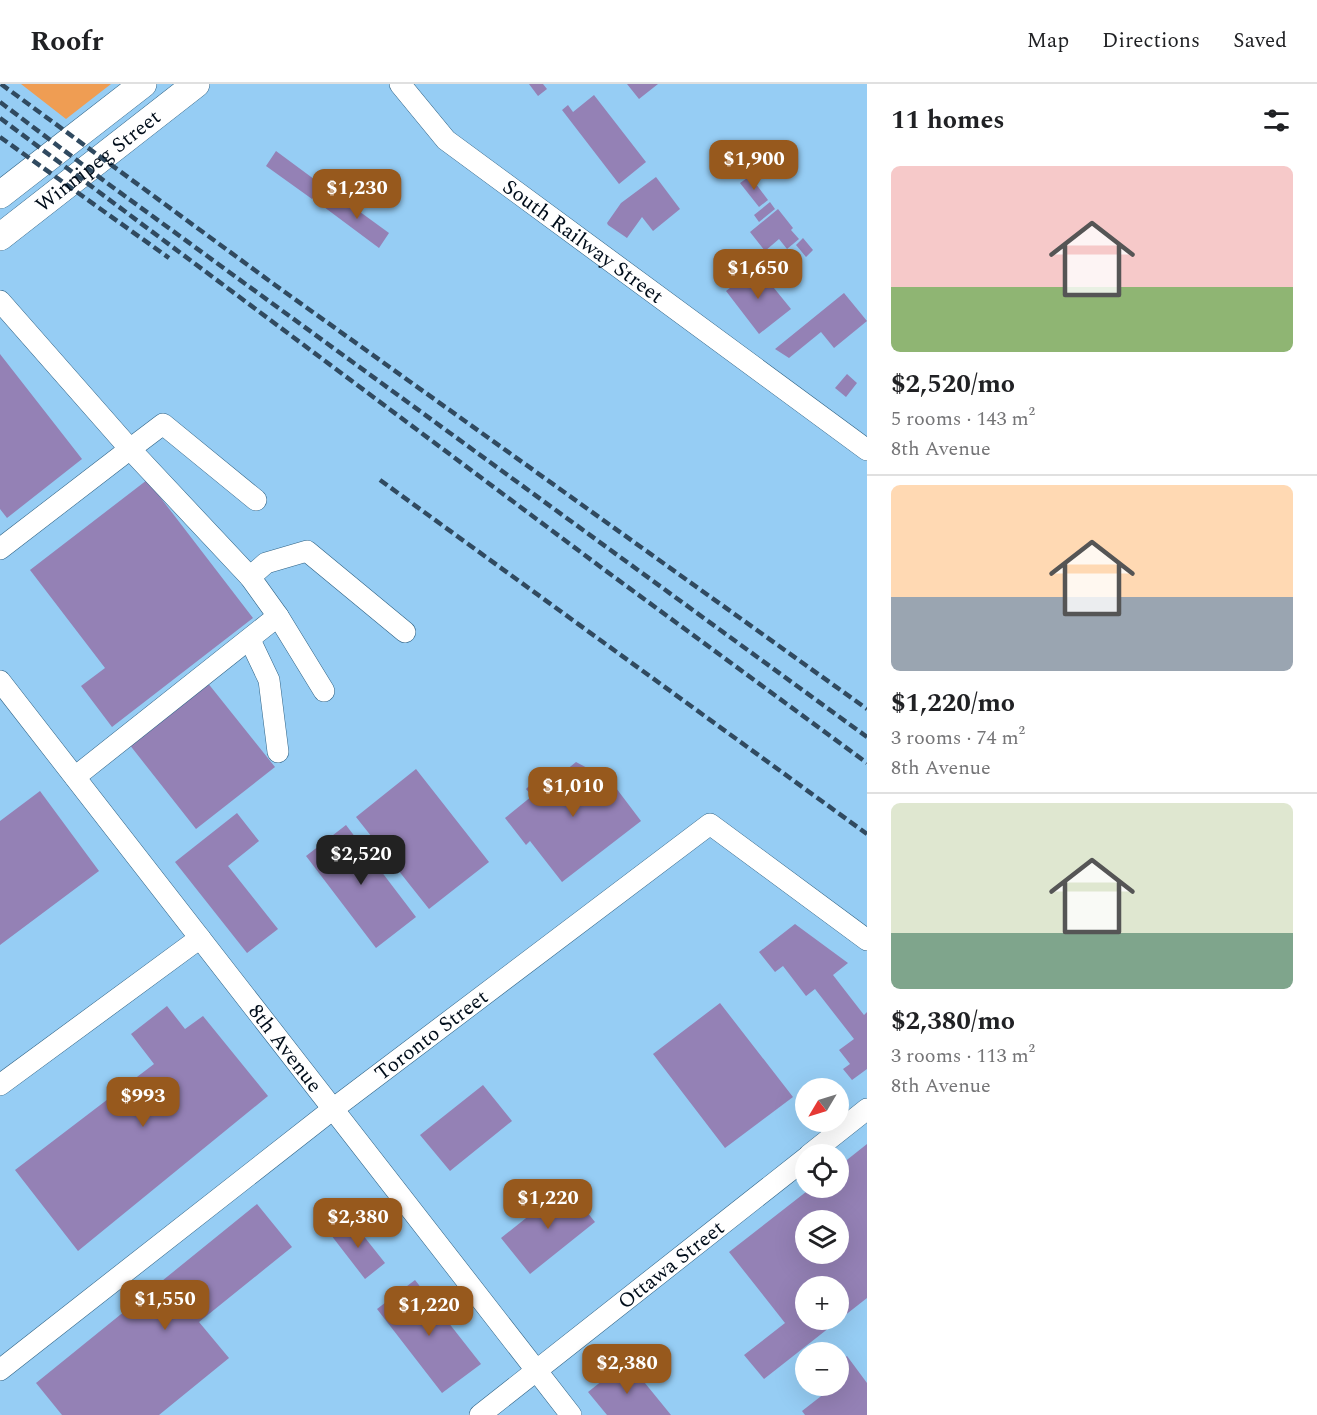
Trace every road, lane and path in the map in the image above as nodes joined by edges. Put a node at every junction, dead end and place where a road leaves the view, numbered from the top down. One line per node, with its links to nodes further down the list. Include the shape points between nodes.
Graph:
1 (143, 84): 4 (main road, Winnipeg Street)
2 (196, 84): 5 (main road, Winnipeg Street)
3 (400, 84): 8 (street, South Railway Street, via 446,140)
4 (0, 195)
5 (0, 237)
6 (0, 301): 7 (street)
7 (130, 449): 9 (street, via 164,424); 10 (street); 11 (street)
8 (867, 450)
9 (256, 500)
10 (0, 549)
11 (250, 577): 12 (street); 13 (street, via 266,563 307,551)
12 (279, 616): 14 (street); 16 (street)
13 (405, 632)
14 (250, 640): 17 (street, via 269,680); 18 (street)
15 (0, 681): 18 (street, 8th Avenue)
16 (324, 691)
17 (278, 752)
18 (75, 777): 19 (street, 8th Avenue)
19 (200, 938): 21 (street); 22 (street, 8th Avenue)
20 (867, 940): 22 (street, Toronto Street, via 710,824)
21 (0, 1085)
22 (333, 1109): 26 (street, Toronto Street); 27 (street, 8th Avenue)
23 (867, 1109): 24 (street)
24 (823, 1144)
25 (795, 1167): 27 (street, Ottawa Street)
26 (0, 1370)
27 (537, 1371): 28 (street, Ottawa Street); 29 (street, 8th Avenue)
28 (480, 1415)
29 (571, 1415)

